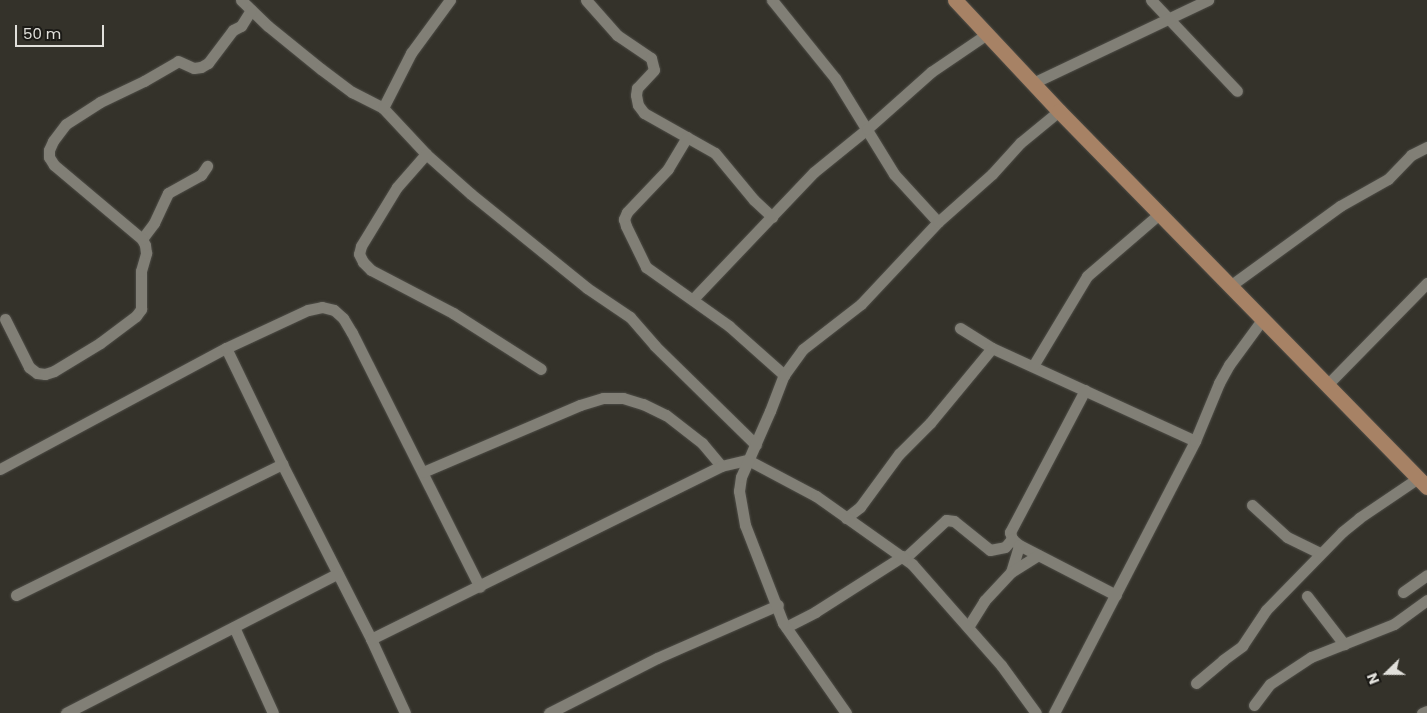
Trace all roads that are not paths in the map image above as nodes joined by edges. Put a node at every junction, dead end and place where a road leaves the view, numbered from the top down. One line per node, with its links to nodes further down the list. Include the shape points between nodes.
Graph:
1 (241, 0): 8 (street)
2 (450, 0): 13 (street, via 410,53)
3 (586, 0): 16 (street, via 617,35 651,58 654,70 637,88 638,104 644,113)
4 (772, 0): 15 (street, via 822,60)
5 (955, 0): 10 (main road)
6 (1151, 0): 9 (street)
7 (1208, 0): 9 (street)
8 (251, 10): 13 (street, via 321,69 352,92); 23 (street, via 241,26 233,30 202,67 194,68 178,61 74,117 52,141 49,157 54,165)
9 (1168, 20): 11 (street); 12 (street)
10 (987, 34): 11 (main road); 15 (street, via 931,72)
11 (1033, 83): 14 (main road)
12 (1237, 91)
13 (383, 108): 18 (street)
14 (1059, 111): 20 (main road); 22 (street, via 1020,143 992,174)
15 (867, 129): 21 (street, via 814,172); 22 (street, via 894,174)
16 (687, 137): 21 (street, via 715,154); 26 (street, via 668,169 624,219 646,267)
17 (1427, 147): 25 (street, via 1411,156 1388,179 1340,206)
18 (426, 154): 33 (street, via 397,187 361,246 359,254 363,262 372,270 453,313); 38 (street, via 522,236 630,317 655,346)
19 (207, 166): 23 (street, via 201,175 164,197 154,223)
20 (1159, 214): 25 (main road); 32 (street, via 1088,276)
21 (772, 217): 26 (street)
22 (938, 222): 34 (street, via 861,304 803,350)
23 (142, 239): 27 (street, via 146,253 141,271 141,309 100,343 54,371 37,373 29,368)
24 (1427, 283): 35 (street)
25 (1230, 286): 28 (main road)
26 (693, 299): 34 (street)
27 (4, 319)
28 (1262, 320): 35 (main road); 37 (street, via 1229,365)
29 (960, 328): 31 (street)
30 (226, 348): 40 (street); 42 (street); 43 (street, via 308,310 322,307 334,310 352,333)
31 (992, 348): 32 (street); 46 (street, via 930,423 899,454 860,508)
32 (1033, 366): 36 (street)
33 (541, 369)
34 (784, 375): 38 (street)
35 (1326, 385): 44 (main road)
36 (1085, 390): 37 (street); 47 (street, via 1012,524 1010,532)
37 (1196, 441): 57 (street)
38 (756, 444): 39 (street)
39 (748, 460): 41 (street); 46 (street, via 816,496); 60 (street, via 739,491 745,525)
40 (282, 464): 52 (street); 56 (street)
41 (721, 466): 43 (street, via 702,444 666,415 623,398 603,398); 54 (street)
42 (0, 469)
43 (423, 472): 54 (street)
44 (1422, 483): 48 (street, via 1359,518)
45 (1252, 505): 48 (street, via 1287,537)
46 (846, 518): 50 (street)
47 (1016, 542): 49 (street); 50 (street, via 990,550 954,521 946,520); 51 (street)
48 (1320, 553): 66 (street, via 1266,610 1242,646)
49 (1038, 555): 51 (street); 57 (street)
50 (904, 557): 62 (street); 63 (street)
51 (1011, 572): 63 (street, via 984,601)
52 (337, 574): 61 (street); 64 (street)
53 (1427, 575): 55 (street)
54 (480, 587): 64 (street)
55 (1404, 592)
56 (16, 595)
57 (1116, 595): 75 (street)
58 (1307, 596): 65 (street)
59 (1427, 600): 65 (street, via 1394,624)
60 (778, 606): 62 (street); 72 (street, via 657,658)
61 (234, 627): 69 (street); 70 (street)
62 (786, 627): 73 (street)
63 (968, 627): 74 (street)
64 (371, 639): 71 (street)
65 (1344, 644): 67 (street, via 1311,657 1270,684)
66 (1196, 683)
67 (1254, 705)
68 (1427, 711): 76 (street)
69 (66, 713)
70 (273, 713)
71 (405, 713)
72 (549, 713)
73 (846, 713)
74 (1036, 713)
75 (1054, 713)
76 (1422, 713)

